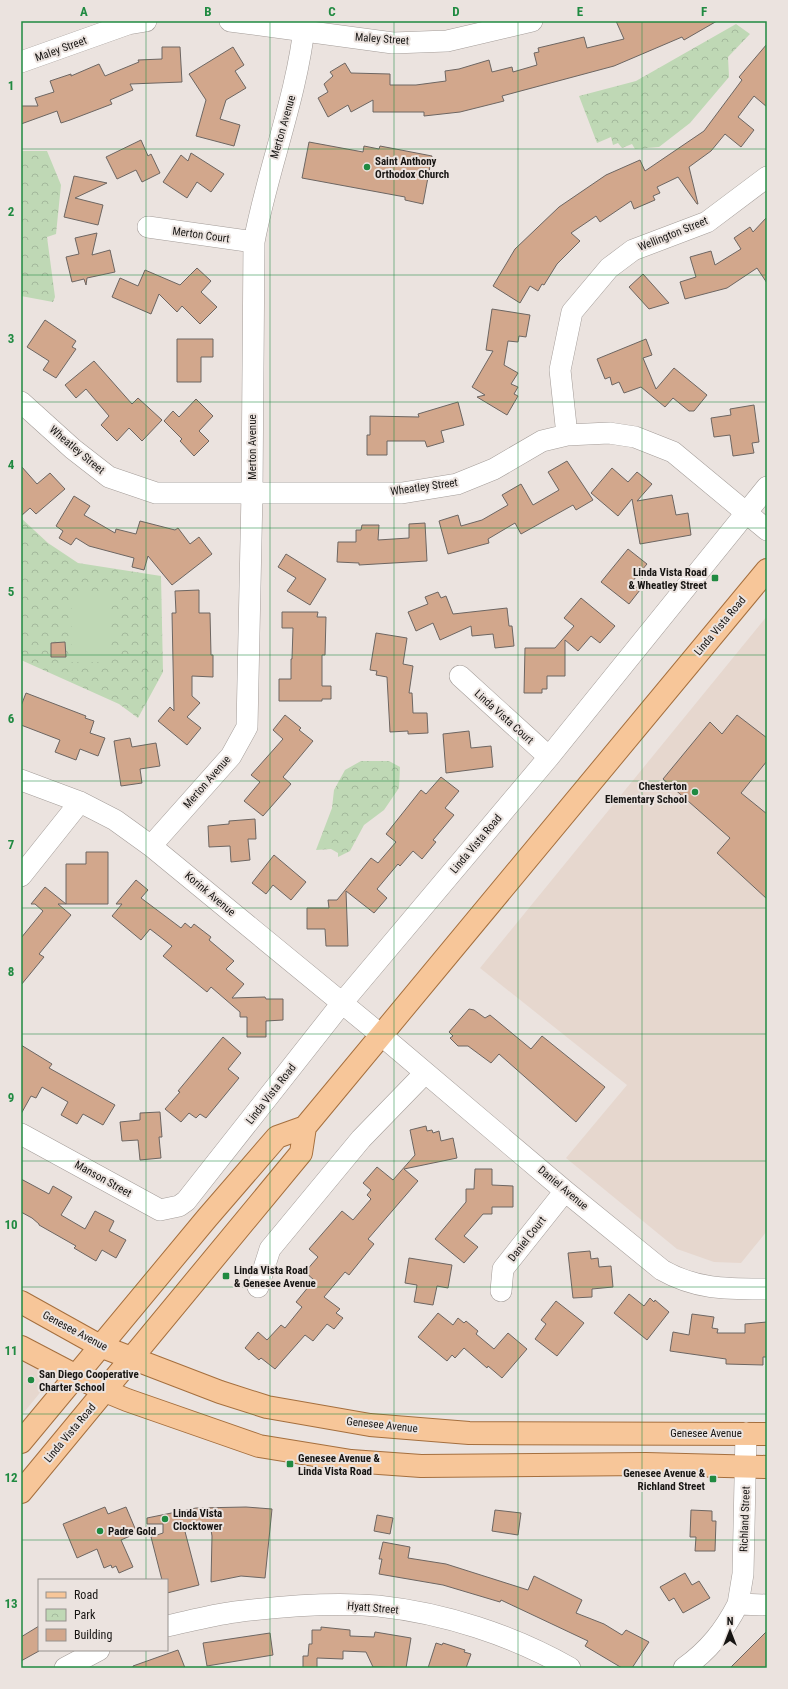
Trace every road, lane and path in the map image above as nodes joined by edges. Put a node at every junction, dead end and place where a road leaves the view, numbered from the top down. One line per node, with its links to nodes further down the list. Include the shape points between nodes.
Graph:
1 (146, 21): 5 (street, Maley Street, via 128,24)
2 (230, 21): 4 (street, Maley Street)
3 (532, 21): 4 (street, Maley Street, via 447,40 393,43)
4 (305, 26): 8 (street, Merton Avenue, via 299,68 261,205)
5 (21, 62)
6 (767, 177): 10 (street, Wellington Street, via 708,222 633,250 608,268 572,312 560,370)
7 (148, 227): 8 (street, Merton Court)
8 (254, 242): 12 (street, Merton Avenue)
9 (21, 402): 12 (street, Wheatley Street, via 73,449 109,477 156,493)
10 (567, 435): 12 (street, Wheatley Street, via 542,441 494,469 457,484 402,493); 13 (street, Wheatley Street, via 608,433 634,437 673,452)
11 (767, 487): 13 (street, Linda Vista Road)
12 (252, 493): 20 (street, Merton Avenue, via 247,727 231,756)
13 (746, 512): 14 (street, Wheatley Street); 17 (street, Linda Vista Road)
14 (767, 530)
15 (767, 570): 23 (main road, Linda Vista Road)
16 (460, 676): 17 (street, Linda Vista Court)
17 (549, 757): 22 (street, Linda Vista Road)
18 (21, 780): 19 (street, Korink Avenue)
19 (80, 802): 20 (street, Korink Avenue, via 114,820); 21 (street)
20 (151, 846): 22 (street, Korink Avenue)
21 (21, 876)
22 (342, 1003): 23 (street, Korink Avenue); 28 (street, Linda Vista Road)
23 (381, 1035): 24 (street, Daniel Avenue); 25 (main road, Linda Vista Road)
24 (425, 1073): 27 (street, Daniel Avenue); 29 (street, via 361,1139 270,1249)
25 (305, 1127): 33 (main road, via 277,1137); 35 (main road, Linda Vista Road, via 301,1153)
26 (21, 1134): 28 (street, Manson Street, via 160,1210 179,1206)
27 (565, 1191): 30 (street, Daniel Avenue, via 662,1270 678,1279 714,1288); 31 (street, Daniel Court, via 503,1269)
28 (186, 1201)
29 (258, 1287)
30 (767, 1289)
31 (501, 1291)
32 (21, 1302): 33 (main road, Genesee Avenue)
33 (100, 1346): 35 (main road, Genesee Avenue); 36 (main road)
34 (21, 1347): 36 (main road)
35 (132, 1359): 37 (main road, Linda Vista Road); 38 (main road, Genesee Avenue, via 267,1407 370,1425 469,1433)
36 (76, 1376): 37 (main road); 39 (main road)
37 (105, 1391): 40 (main road, via 259,1446 351,1461 421,1466 646,1464); 41 (main road, Linda Vista Road)
38 (756, 1434): 40 (street, Richland Street)
39 (21, 1442)
40 (756, 1467): 42 (street, Richland Street, via 744,1574)
41 (21, 1492)
42 (738, 1604): 43 (street); 48 (street, Richland Street, via 727,1625 702,1655)
43 (767, 1605)
44 (168, 1626): 47 (street, Hyatt Street, via 234,1612 318,1604 377,1606 429,1615 496,1633)
45 (97, 1651): 46 (street)
46 (65, 1668)
47 (570, 1668)
48 (684, 1668)

